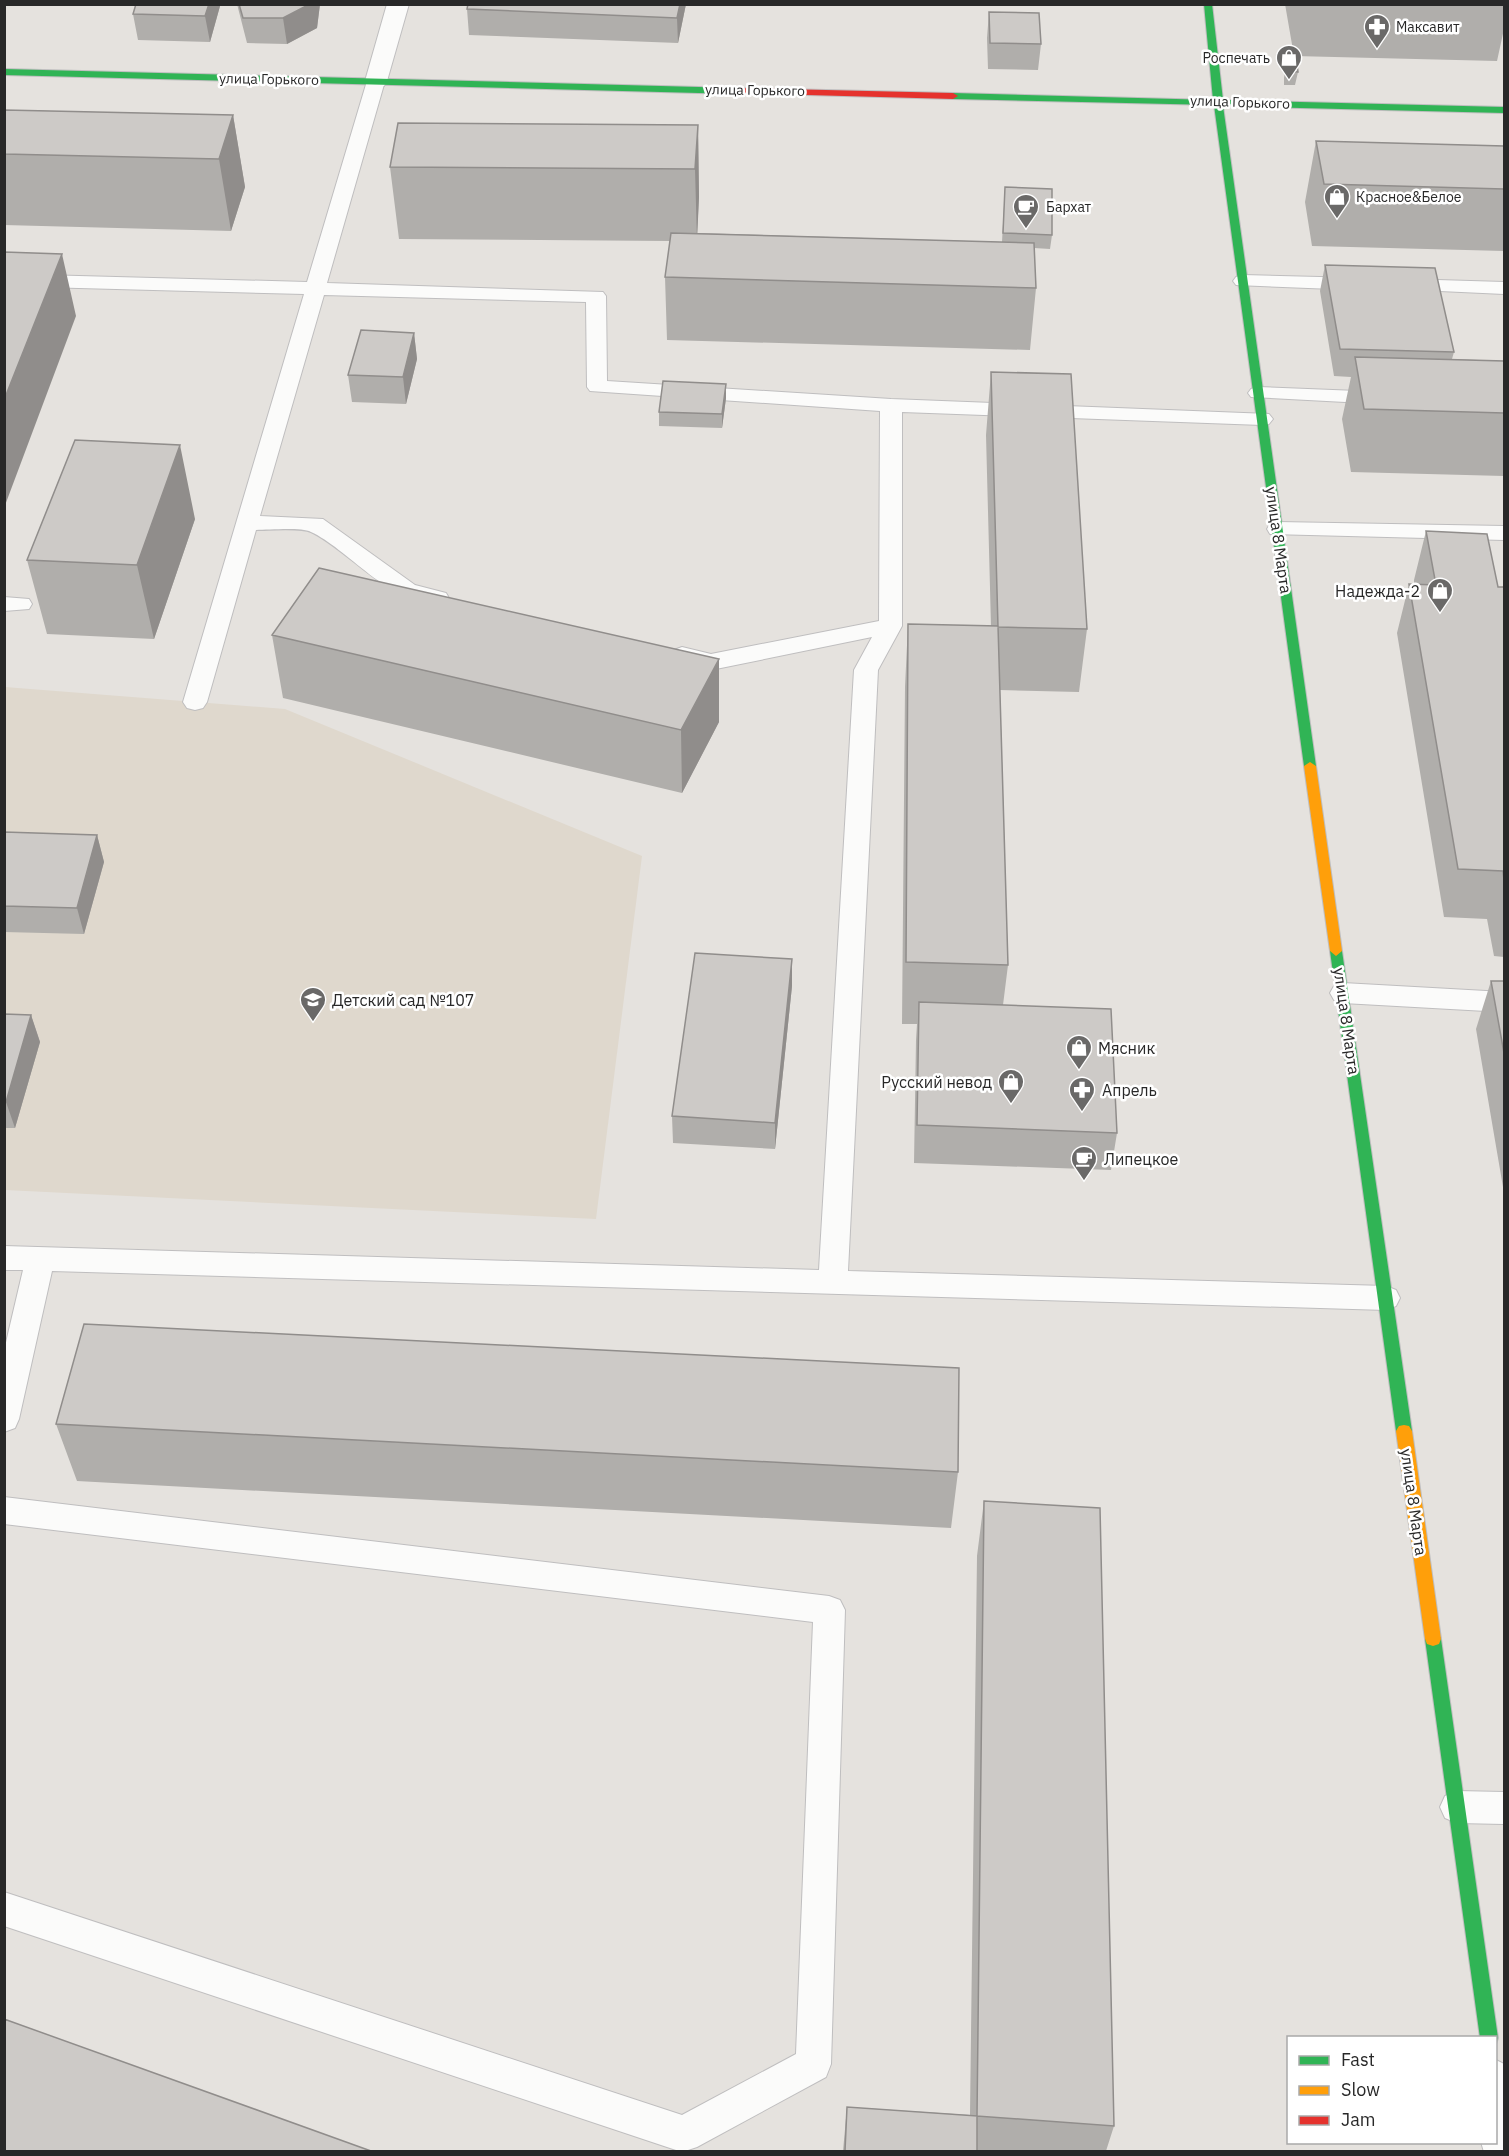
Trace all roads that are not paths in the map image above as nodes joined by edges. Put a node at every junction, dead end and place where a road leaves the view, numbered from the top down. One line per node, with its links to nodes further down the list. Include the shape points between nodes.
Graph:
1 (398, 4): 4 (street)
2 (1208, 4): 5 (street, улица 8 Марта)
3 (4, 72): 4 (street, улица Горького)
4 (376, 81): 5 (street, улица Горького); 9 (lane)
5 (1217, 101): 6 (street, улица Горького); 8 (street, улица 8 Марта)
6 (1504, 110)
7 (4, 280): 9 (lane)
8 (1243, 281): 10 (lane); 11 (street, улица 8 Марта)
9 (316, 287): 13 (lane, via 596,296 597,387); 15 (lane)
10 (1504, 288)
11 (1258, 393): 12 (lane); 14 (street, улица 8 Марта)
12 (1409, 399)
13 (891, 405): 14 (lane); 19 (lane)
14 (1262, 419): 16 (street, улица 8 Марта)
15 (247, 523): 18 (lane, via 315,524 407,591); 21 (lane)
16 (1278, 529): 17 (lane); 22 (street, улица 8 Марта)
17 (1504, 533)
18 (464, 604)
19 (890, 626): 20 (lane, via 711,662); 26 (lane, via 866,670)
20 (655, 649)
21 (195, 702)
22 (1343, 993): 23 (lane); 27 (street, улица 8 Марта)
23 (1504, 1002)
24 (4, 1258): 25 (lane)
25 (40, 1259): 26 (lane); 28 (lane)
26 (833, 1282): 27 (lane)
27 (1386, 1298): 30 (street, улица 8 Марта)
28 (4, 1419)
29 (4, 1510): 35 (lane, via 829,1610 813,2064)
30 (1457, 1807): 31 (lane); 33 (street, улица 8 Марта)
31 (1504, 1808)
32 (4, 1909): 35 (lane)
33 (1489, 2036)
34 (1497, 2090): 36 (street)
35 (684, 2143)
36 (1504, 2146)

